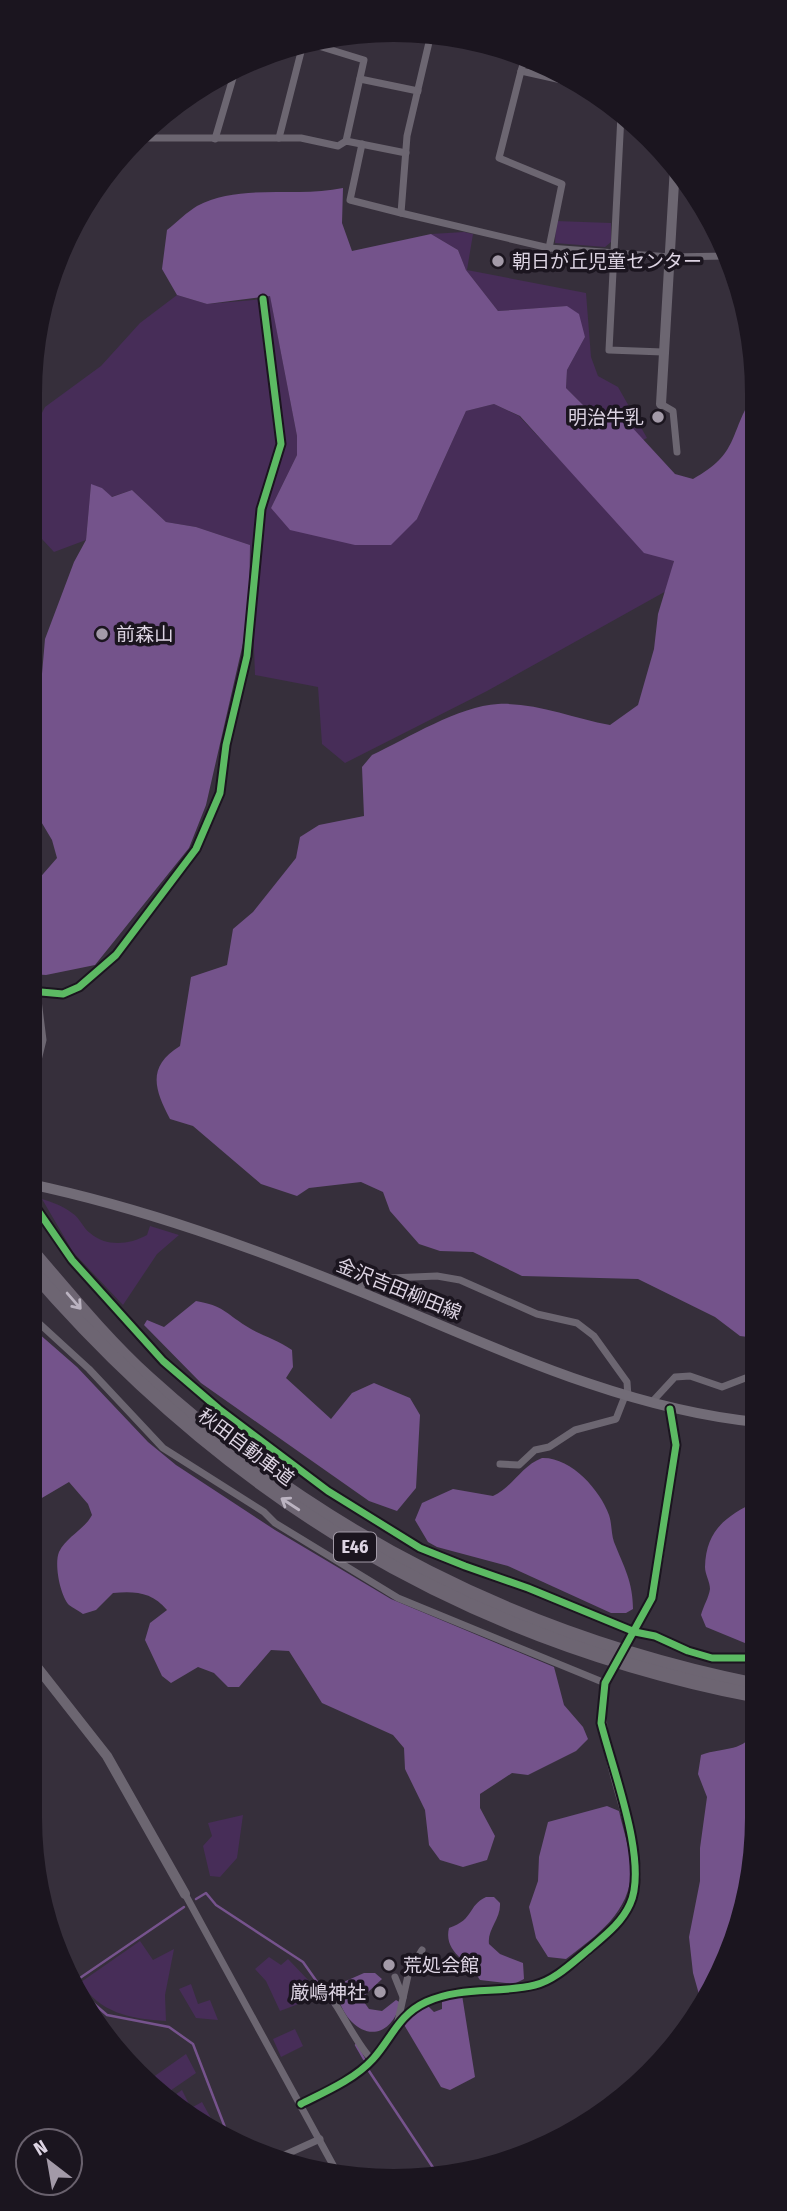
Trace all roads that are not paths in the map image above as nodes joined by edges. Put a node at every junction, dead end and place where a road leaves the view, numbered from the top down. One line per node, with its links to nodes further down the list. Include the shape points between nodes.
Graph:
1 (429, 44): 9 (street)
2 (327, 49): 7 (street, via 364,60)
3 (300, 55): 12 (street)
4 (523, 67): 5 (street)
5 (522, 71): 6 (street); 19 (street, via 499,158 562,184)
6 (545, 76)
7 (360, 79): 9 (street); 14 (street)
8 (232, 81): 13 (street)
9 (418, 92): 16 (street)
10 (621, 126): 20 (street)
11 (152, 138): 13 (street)
12 (279, 138): 13 (street); 14 (street, via 338,146)
13 (215, 139)
14 (346, 141): 15 (street)
15 (362, 144): 16 (street); 18 (street, via 350,200)
16 (406, 153): 18 (street)
17 (674, 183): 22 (street)
18 (401, 214): 19 (street)
19 (549, 248): 20 (street)
20 (614, 252): 22 (street); 24 (street, via 609,350)
21 (717, 256): 22 (street)
22 (670, 257): 24 (street)
23 (264, 299): 27 (street, via 281,444 261,509 247,656 220,793 196,849 116,955 79,987 62,994)
24 (663, 352): 25 (street)
25 (660, 404): 26 (street, via 673,411)
26 (677, 452)
27 (42, 993)
28 (42, 1187): 32 (main road, 金沢吉田柳田線, via 111,1203 228,1241)
29 (42, 1216): 40 (street, via 72,1260 163,1361 328,1492 420,1548)
30 (42, 1263): 43 (highway, 秋田自動車道 / E46, one-way to 43, via 93,1323 192,1416 265,1472 369,1541 458,1588 547,1627 629,1654)
31 (42, 1282): 44 (highway, 秋田自動車道 / E46, one-way to 31, via 626,1665 542,1637 362,1551 256,1482 194,1433 84,1331)
32 (358, 1290): 35 (main road, 金沢吉田柳田線); 35 (street, via 367,1279 437,1276 460,1280 537,1314 577,1323 594,1336 627,1382)
33 (42, 1326): 50 (street, via 163,1448 275,1523 398,1598 605,1683 601,1723 635,1853 637,1877 626,1911 616,1927 561,1973 511,1990 450,1993 420,2004)
34 (745, 1378): 36 (street, via 722,1387 690,1376 675,1377)
35 (627, 1396): 36 (main road, 金沢吉田柳田線); 39 (street, via 616,1419 575,1430 549,1447 535,1450 519,1465)
36 (651, 1403): 37 (main road, 金沢吉田柳田線)
37 (670, 1409): 38 (main road, 金沢吉田柳田線); 40 (street, via 676,1445 660,1558 652,1598)
38 (745, 1420)
39 (500, 1464)
40 (635, 1632): 41 (street, via 712,1658)
41 (745, 1658)
42 (42, 1673): 45 (street, via 107,1756)
43 (745, 1682)
44 (745, 1693)
45 (185, 1894): 52 (street)
46 (422, 1950): 48 (street, via 409,1971)
47 (395, 1977): 48 (street)
48 (404, 1998): 50 (street)
49 (332, 1999): 51 (street, via 365,2055)
50 (398, 2021): 51 (street)
51 (373, 2060): 52 (street)
52 (301, 2104): 53 (street)
53 (320, 2139): 54 (street); 55 (street)
54 (290, 2153)
55 (332, 2163)

